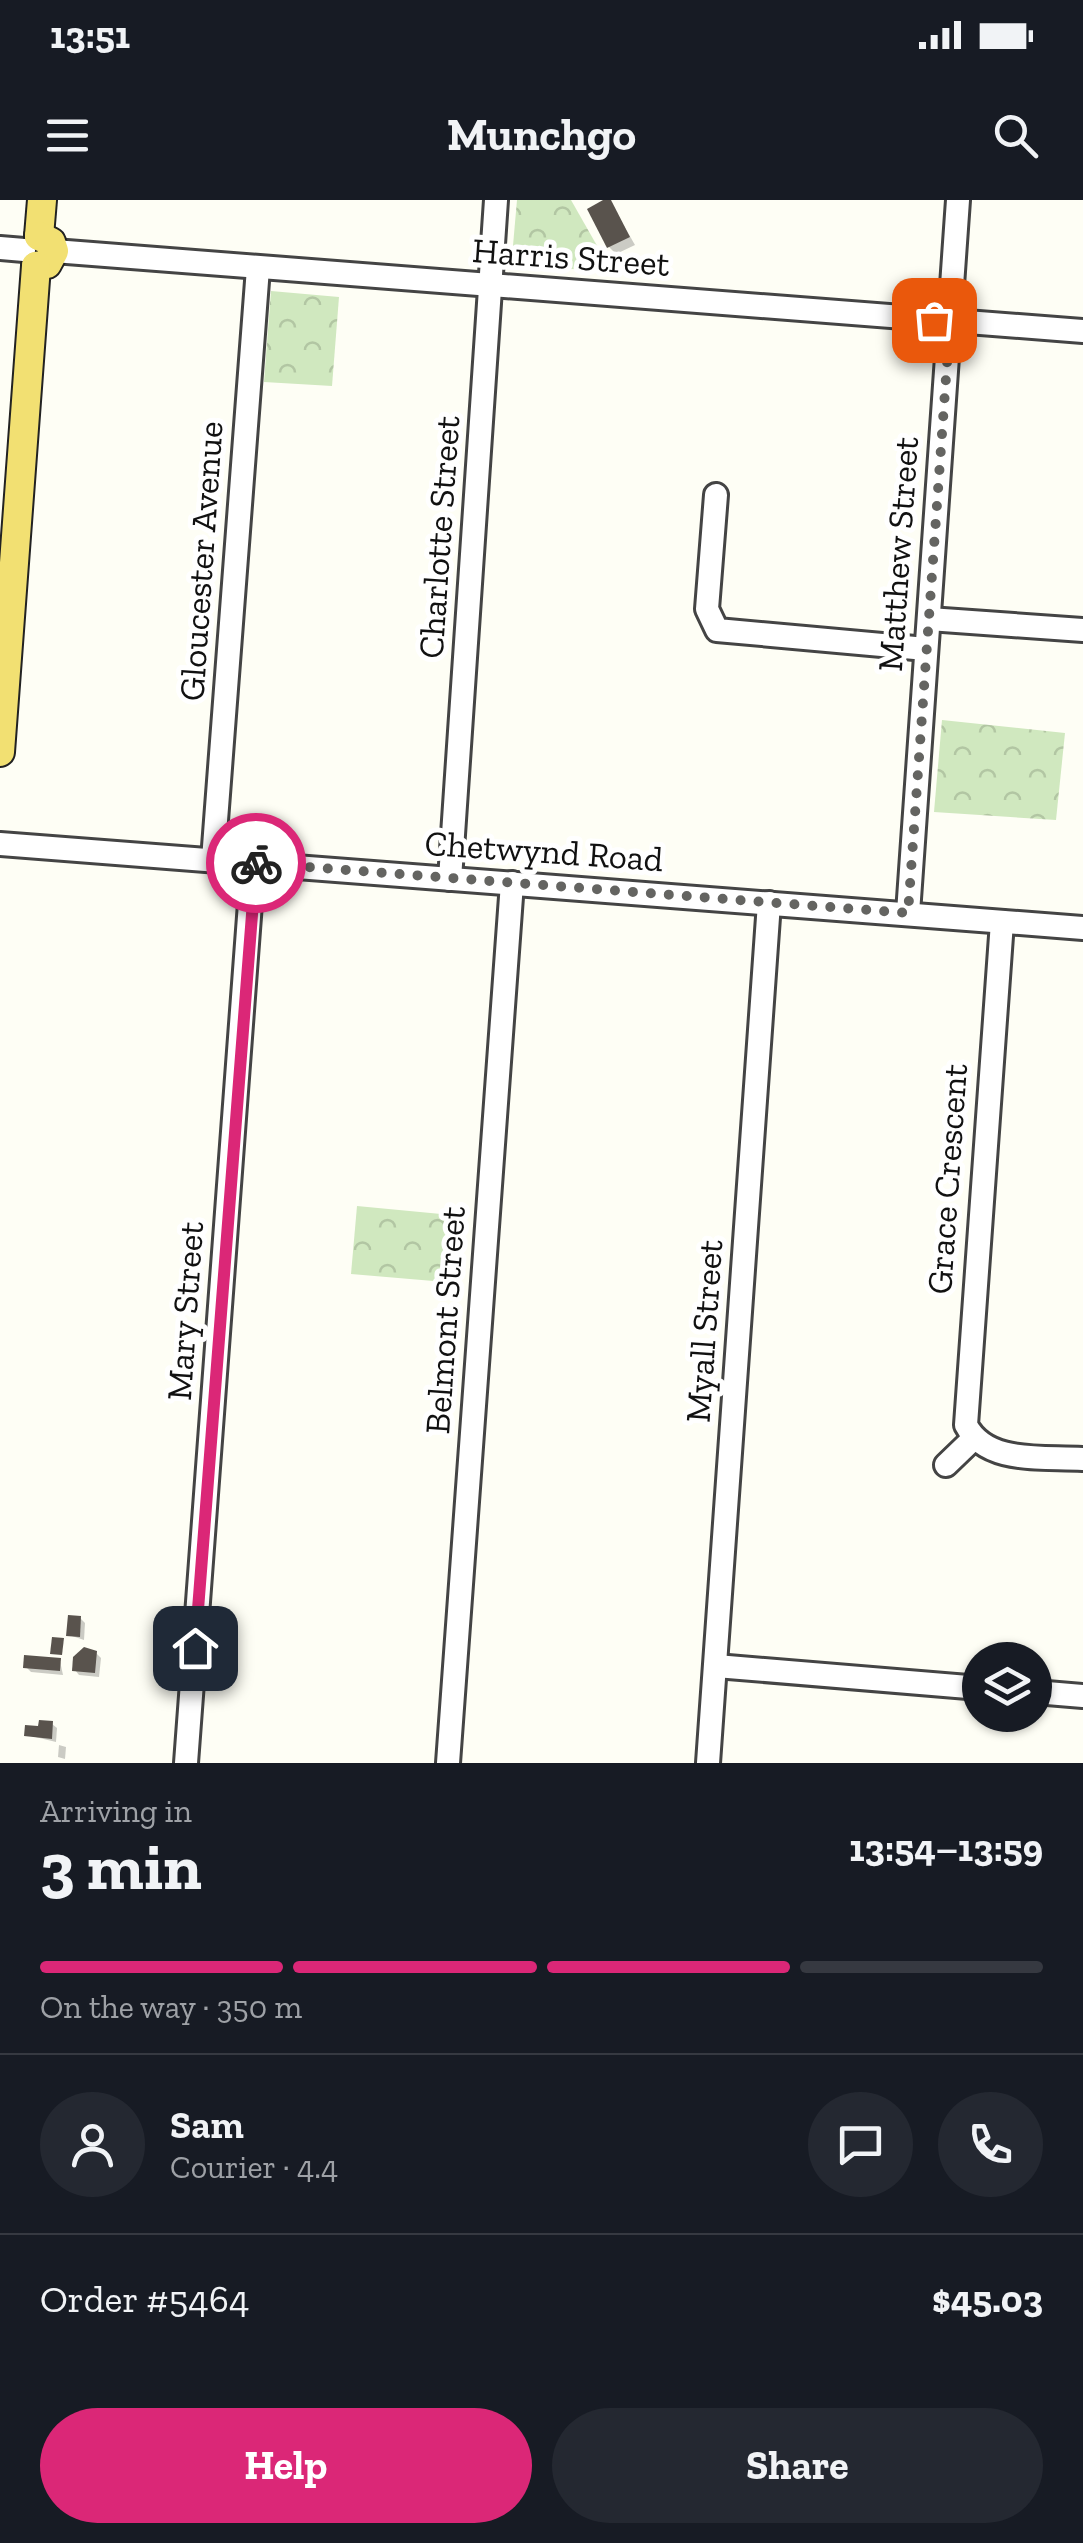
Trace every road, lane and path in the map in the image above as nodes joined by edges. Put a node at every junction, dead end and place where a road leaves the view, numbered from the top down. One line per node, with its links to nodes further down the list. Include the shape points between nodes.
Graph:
1 (42, 200): 4 (main road)
2 (496, 200): 6 (street, Charlotte Street)
3 (958, 200): 7 (street, Matthew Street)
4 (31, 250): 5 (street, Harris Street); 13 (main road)
5 (258, 268): 6 (street, Harris Street); 15 (street, Gloucester Avenue)
6 (490, 286): 7 (street, Harris Street); 17 (street, Charlotte Street)
7 (950, 321): 8 (street, Harris Street); 10 (street, Matthew Street)
8 (1083, 332)
9 (716, 495): 12 (street, via 707,609 718,630)
10 (928, 619): 11 (street); 12 (street, Matthew Street)
11 (1083, 630)
12 (926, 649): 20 (street, Matthew Street)
13 (0, 752)
14 (0, 844): 15 (street, Chetwynd Road)
15 (214, 860): 16 (street, Chetwynd Road)
16 (253, 863): 17 (street, Chetwynd Road); 30 (street, Mary Street)
17 (450, 878): 18 (street, Chetwynd Road)
18 (512, 882): 19 (street, Chetwynd Road); 31 (street, Belmont Street)
19 (769, 903): 20 (street, Chetwynd Road); 26 (street, Myall Street)
20 (908, 913): 21 (street, Chetwynd Road)
21 (1002, 922): 22 (street, Chetwynd Road); 23 (street, Grace Crescent, via 964,1410)
22 (1083, 928)
23 (973, 1440): 24 (street, via 993,1452); 25 (street)
24 (1083, 1459)
25 (946, 1465)
26 (716, 1666): 27 (street); 32 (street, Myall Street)
27 (962, 1686)
28 (1052, 1693): 29 (street)
29 (1083, 1696)
30 (186, 1763)
31 (448, 1763)
32 (708, 1763)

